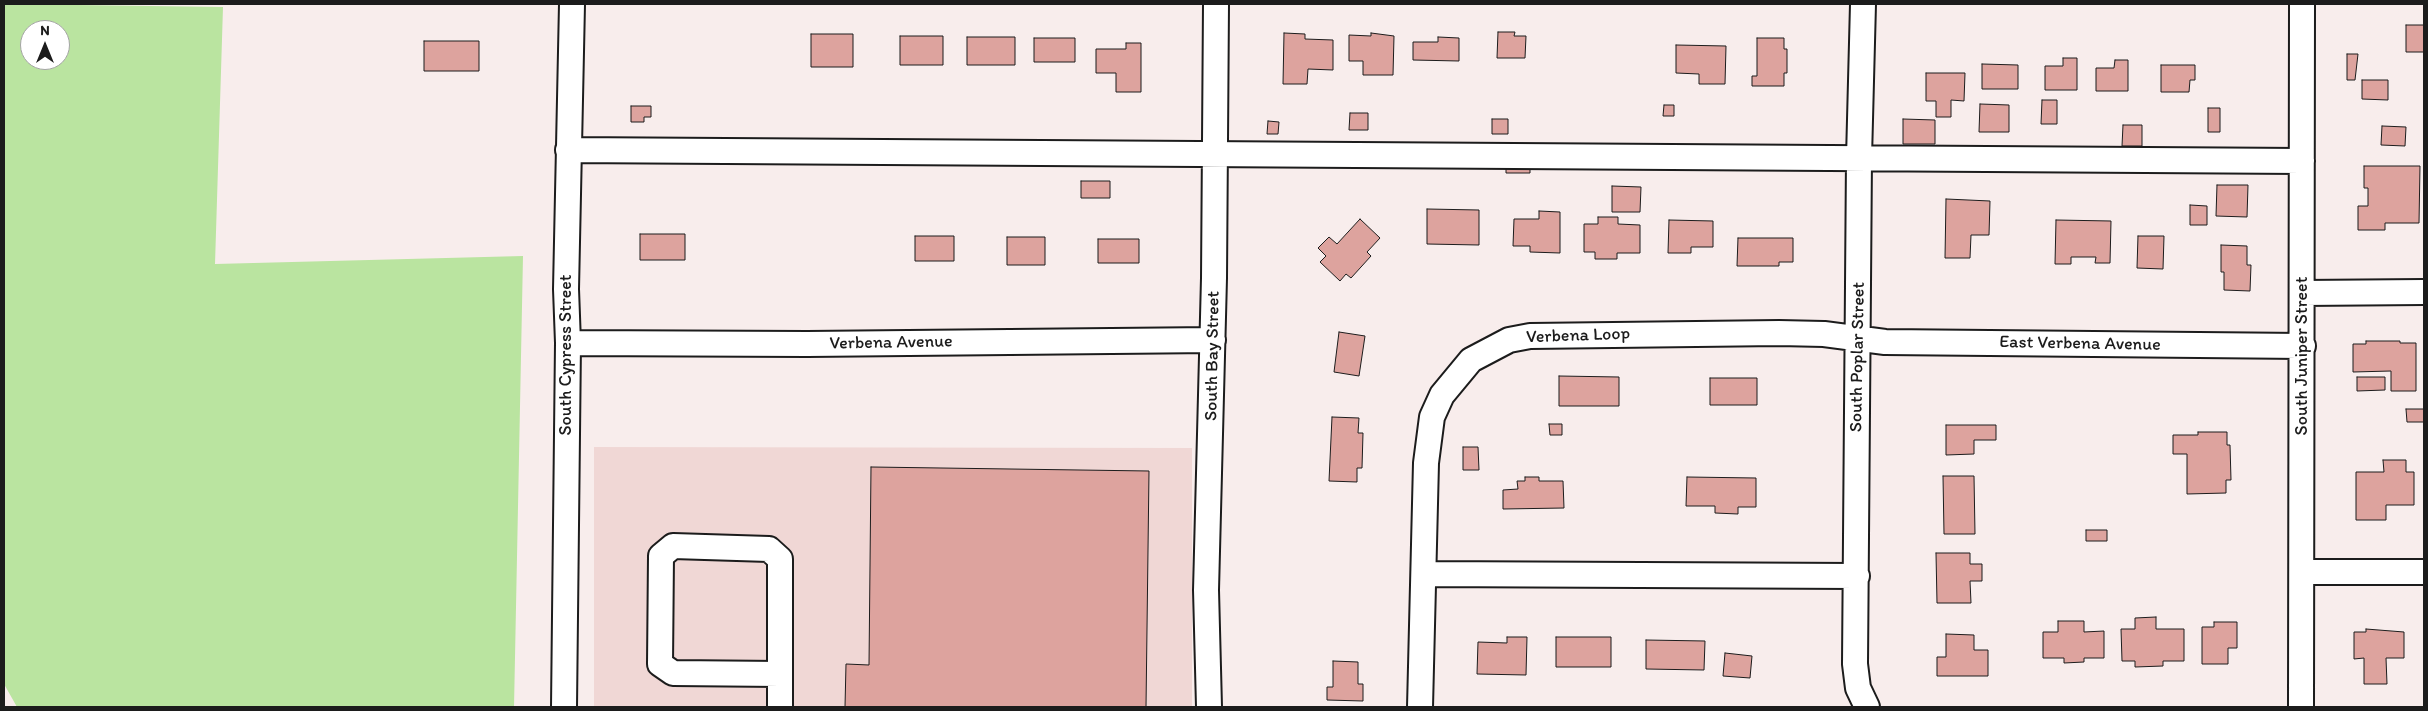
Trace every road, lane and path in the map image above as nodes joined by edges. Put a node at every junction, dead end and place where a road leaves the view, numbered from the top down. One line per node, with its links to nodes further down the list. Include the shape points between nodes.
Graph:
1 (572, 4): 5 (street, South Cypress Street)
2 (1216, 4): 6 (street, South Bay Street)
3 (1863, 4): 7 (street, South Poplar Street)
4 (2302, 4): 8 (street, South Juniper Street)
5 (568, 150): 6 (street); 13 (street, South Cypress Street)
6 (1214, 154): 7 (street); 12 (street, South Bay Street)
7 (1859, 158): 8 (street); 11 (street, South Poplar Street)
8 (2302, 162): 10 (street, South Juniper Street)
9 (2424, 292): 10 (street)
10 (2302, 293): 14 (street, South Juniper Street)
11 (1857, 337): 14 (street, East Verbena Avenue, via 1885,342); 17 (street, Verbena Loop, via 1779,333 1530,336 1509,340 1490,349 1471,360 1442,395 1432,417 1426,464); 18 (street, South Poplar Street)
12 (1213, 340): 13 (street, Verbena Avenue); 22 (street, South Bay Street, via 1206,590)
13 (568, 343): 20 (street, South Cypress Street)
14 (2303, 346): 15 (street, South Juniper Street)
15 (2302, 572): 16 (street); 25 (street, South Juniper Street)
16 (2424, 572)
17 (1424, 574): 18 (street); 23 (street, Verbena Loop)
18 (1857, 576): 24 (street, South Poplar Street, via 1855,664 1858,688)
19 (780, 674): 19 (street, via 780,560 769,549 673,546 661,556 660,664 673,673); 21 (street)
20 (564, 707)
21 (780, 707)
22 (1209, 707)
23 (1420, 707)
24 (1867, 707)
25 (2301, 707)

